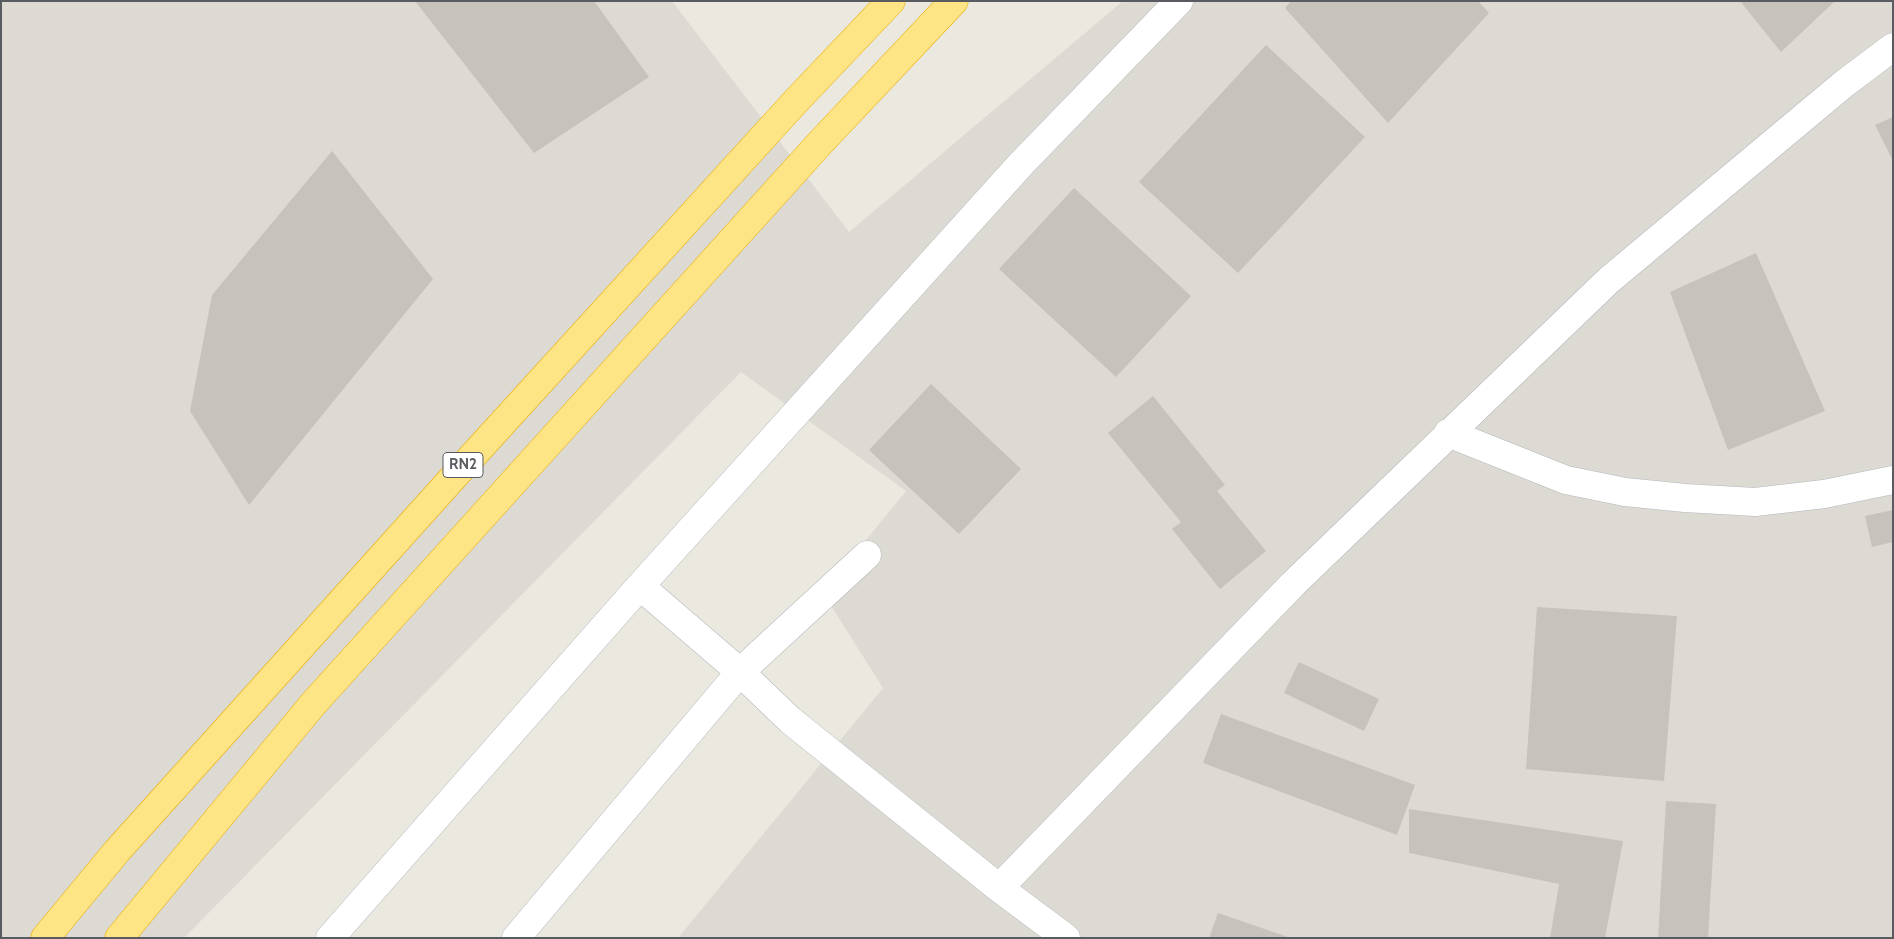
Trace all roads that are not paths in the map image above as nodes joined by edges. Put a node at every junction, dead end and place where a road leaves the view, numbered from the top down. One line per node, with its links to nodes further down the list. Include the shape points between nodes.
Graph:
1 (891, 1): 11 (highway, RN2, via 461,468 124,843)
2 (954, 1): 12 (highway, via 813,150 313,704)
3 (1179, 1): 8 (street, via 1021,164)
4 (1893, 47): 5 (street, via 1845,83 1609,280)
5 (1448, 434): 6 (street, via 1566,480 1625,492 1755,502 1824,494); 10 (street, via 1294,583)
6 (1893, 480)
7 (867, 555): 9 (street)
8 (640, 586): 9 (street); 13 (street)
9 (740, 672): 10 (street, via 790,720); 14 (street)
10 (1000, 888): 15 (street)
11 (45, 938)
12 (119, 938)
13 (330, 938)
14 (516, 938)
15 (1066, 938)

